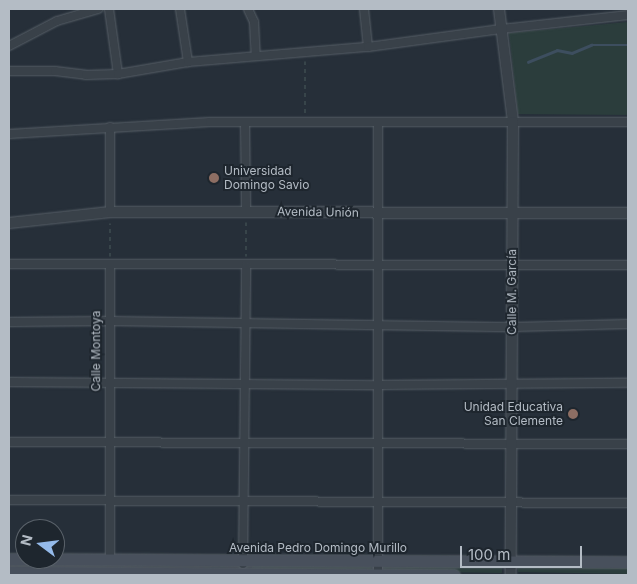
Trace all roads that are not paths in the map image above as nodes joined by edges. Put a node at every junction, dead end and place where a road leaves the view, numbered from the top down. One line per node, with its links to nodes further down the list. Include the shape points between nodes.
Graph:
1 (98, 9): 9 (street, via 57,21)
2 (109, 9): 14 (street)
3 (180, 9): 12 (street)
4 (248, 9): 11 (street, via 254,22)
5 (364, 9): 10 (street)
6 (499, 9): 8 (street, Calle M. García)
7 (628, 15): 8 (street)
8 (501, 28): 10 (street); 16 (street, Calle M. García)
9 (9, 46)
10 (368, 47): 11 (street)
11 (256, 55): 12 (street)
12 (188, 62): 14 (street)
13 (9, 70): 14 (street)
14 (118, 74)
15 (378, 122): 16 (street); 18 (street); 23 (street)
16 (513, 122): 17 (street); 24 (street, Calle M. García)
17 (628, 122)
18 (245, 123): 19 (street); 21 (street)
19 (110, 127): 20 (street); 22 (street)
20 (9, 134)
21 (246, 211): 22 (street, Avenida Unión); 23 (street, Avenida Unión)
22 (110, 212): 26 (street, Avenida Unión)
23 (378, 213): 24 (street, Avenida Unión); 31 (street)
24 (512, 213): 25 (street, Avenida Unión); 32 (street, Calle M. García)
25 (628, 213)
26 (9, 223)
27 (9, 264): 28 (street)
28 (110, 264): 30 (street); 33 (street, Calle Montoya)
29 (628, 265): 32 (street)
30 (246, 266): 31 (street); 35 (street)
31 (378, 266): 32 (street); 37 (street)
32 (512, 266): 38 (street, Calle M. García)
33 (109, 321): 34 (street); 35 (street); 40 (street, Calle Montoya)
34 (9, 322)
35 (245, 323): 37 (street); 41 (street)
36 (628, 324): 38 (street)
37 (377, 326): 38 (street); 43 (street)
38 (513, 327): 44 (street, Calle M. García)
39 (9, 382): 40 (street)
40 (109, 382): 41 (street); 46 (street, Calle Montoya)
41 (245, 383): 43 (street); 47 (street)
42 (628, 383): 44 (street)
43 (378, 385): 44 (street); 48 (street)
44 (512, 385): 49 (street, Calle M. García)
45 (9, 442): 46 (street)
46 (109, 442): 47 (street); 52 (street, Calle Montoya)
47 (244, 442): 48 (street); 54 (street)
48 (378, 442): 49 (street); 55 (street)
49 (512, 444): 50 (street); 53 (street, Calle M. García)
50 (628, 444)
51 (9, 500): 52 (street)
52 (109, 500): 54 (street); 58 (street, Calle Montoya)
53 (512, 502): 55 (street); 56 (street); 61 (street, Calle M. García)
54 (244, 503): 55 (street); 60 (street)
55 (378, 503): 59 (street)
56 (628, 503)
57 (9, 559): 58 (main road, Avenida Pedro Domingo Murillo)
58 (110, 560): 60 (main road, Avenida Pedro Domingo Murillo); 64 (main road, Calle Montoya)
59 (378, 561): 60 (main road, Avenida Pedro Domingo Murillo); 61 (main road, Avenida Pedro Domingo Murillo); 66 (street)
60 (244, 562): 65 (street)
61 (511, 562): 62 (main road, Avenida Pedro Domingo Murillo); 68 (street, Calle M. García)
62 (628, 562)
63 (9, 572): 64 (main road)
64 (110, 574): 65 (main road)
65 (244, 575): 66 (main road)
66 (378, 575): 67 (main road)
67 (454, 575)
68 (511, 575)

